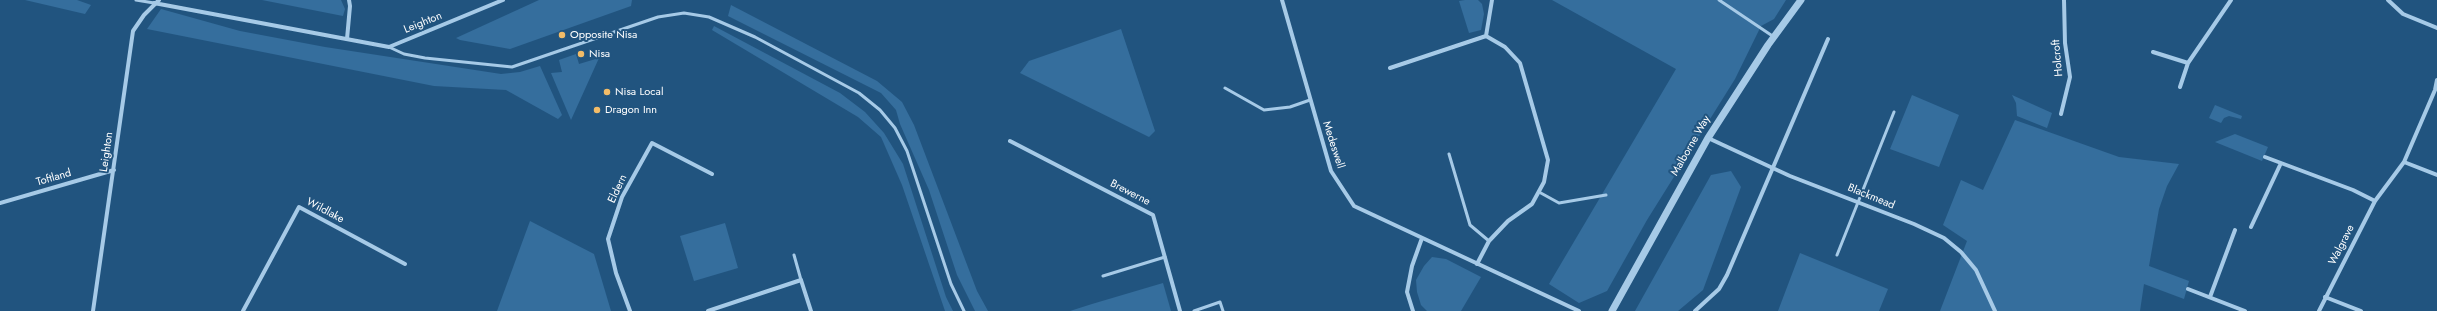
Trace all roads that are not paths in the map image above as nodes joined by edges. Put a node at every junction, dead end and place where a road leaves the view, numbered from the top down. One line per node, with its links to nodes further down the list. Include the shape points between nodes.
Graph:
1 (136, 0): 12 (lane)
2 (159, 0): 12 (street, Leighton)
3 (349, 0): 16 (street)
4 (503, 0): 18 (street, Leighton)
5 (1282, 0): 25 (street, Medeswell)
6 (1492, 0): 14 (street)
7 (1719, 0): 15 (lane)
8 (1801, 0): 15 (street, Malborne Way)
9 (2064, 0): 27 (street, Holcroft, via 2070,76)
10 (2231, 0): 20 (street)
11 (2388, 0): 13 (street, via 2404,14)
12 (154, 3): 16 (street); 35 (street, Leighton, via 133,31)
13 (2437, 28)
14 (1486, 36): 21 (street); 38 (street, via 1505,47 1520,63 1548,160 1544,182)
15 (1774, 37): 28 (street, Malborne Way)
16 (348, 39): 18 (street)
17 (1828, 39): 34 (street)
18 (389, 47): 62 (lane, via 404,54 424,58 512,67 658,17 684,13 708,17 755,37 859,93 880,110 896,128 907,151 951,284)
19 (2153, 52): 20 (street)
20 (2188, 63): 23 (street)
21 (1390, 68)
22 (2437, 80): 33 (street, Walgrave)
23 (2180, 87)
24 (1225, 88): 25 (lane, via 1264,110 1290,107)
25 (1310, 100): 45 (street, Medeswell, via 1331,171 1354,206)
26 (1894, 112): 41 (lane)
27 (2061, 114)
28 (1708, 138): 34 (street, Blackmead); 68 (street, Malborne Way)
29 (1010, 141): 49 (street, Brewerne, via 1154,215)
30 (1450, 154): 46 (lane, via 1470,225)
31 (2266, 157): 32 (street)
32 (2281, 162): 40 (street); 43 (street)
33 (2404, 162): 37 (street); 40 (street, Walgrave)
34 (1771, 168): 41 (street, Blackmead); 69 (street, via 1720,289)
35 (114, 170): 42 (street, Toftland); 57 (street, Leighton)
36 (712, 174): 59 (street, Eldern, via 652,143 622,197 608,239 616,273)
37 (2437, 175)
38 (1539, 192): 39 (lane, via 1559,203); 46 (street, via 1532,204 1508,221)
39 (1606, 195)
40 (2375, 201): 56 (street, Walgrave)
41 (1857, 202): 48 (lane); 70 (street, Blackmead, via 1944,238 1961,252 1976,270)
42 (0, 203)
43 (2251, 227)
44 (2235, 230): 55 (street)
45 (1422, 238): 51 (street, Medeswell); 66 (street, via 1412,266 1408,292)
46 (1489, 241): 51 (street)
47 (794, 255): 53 (lane)
48 (1837, 255)
49 (1165, 257): 52 (lane); 63 (street, Brewerne)
50 (405, 264): 58 (street, Wildlake, via 299,207)
51 (1478, 264): 67 (street, Medeswell)
52 (1103, 276)
53 (801, 280): 60 (street); 61 (street)
54 (2188, 289): 55 (street)
55 (2210, 297): 71 (street)
56 (2325, 297): 72 (street, Walgrave); 73 (street)
57 (93, 311)
58 (243, 311)
59 (630, 311)
60 (708, 311)
61 (811, 311)
62 (964, 311)
63 (1180, 311)
64 (1194, 311): 65 (lane, via 1220,302)
65 (1223, 311)
66 (1413, 311)
67 (1579, 311)
68 (1612, 311)
69 (1695, 311)
70 (1995, 311)
71 (2245, 311)
72 (2319, 311)
73 (2361, 311)

